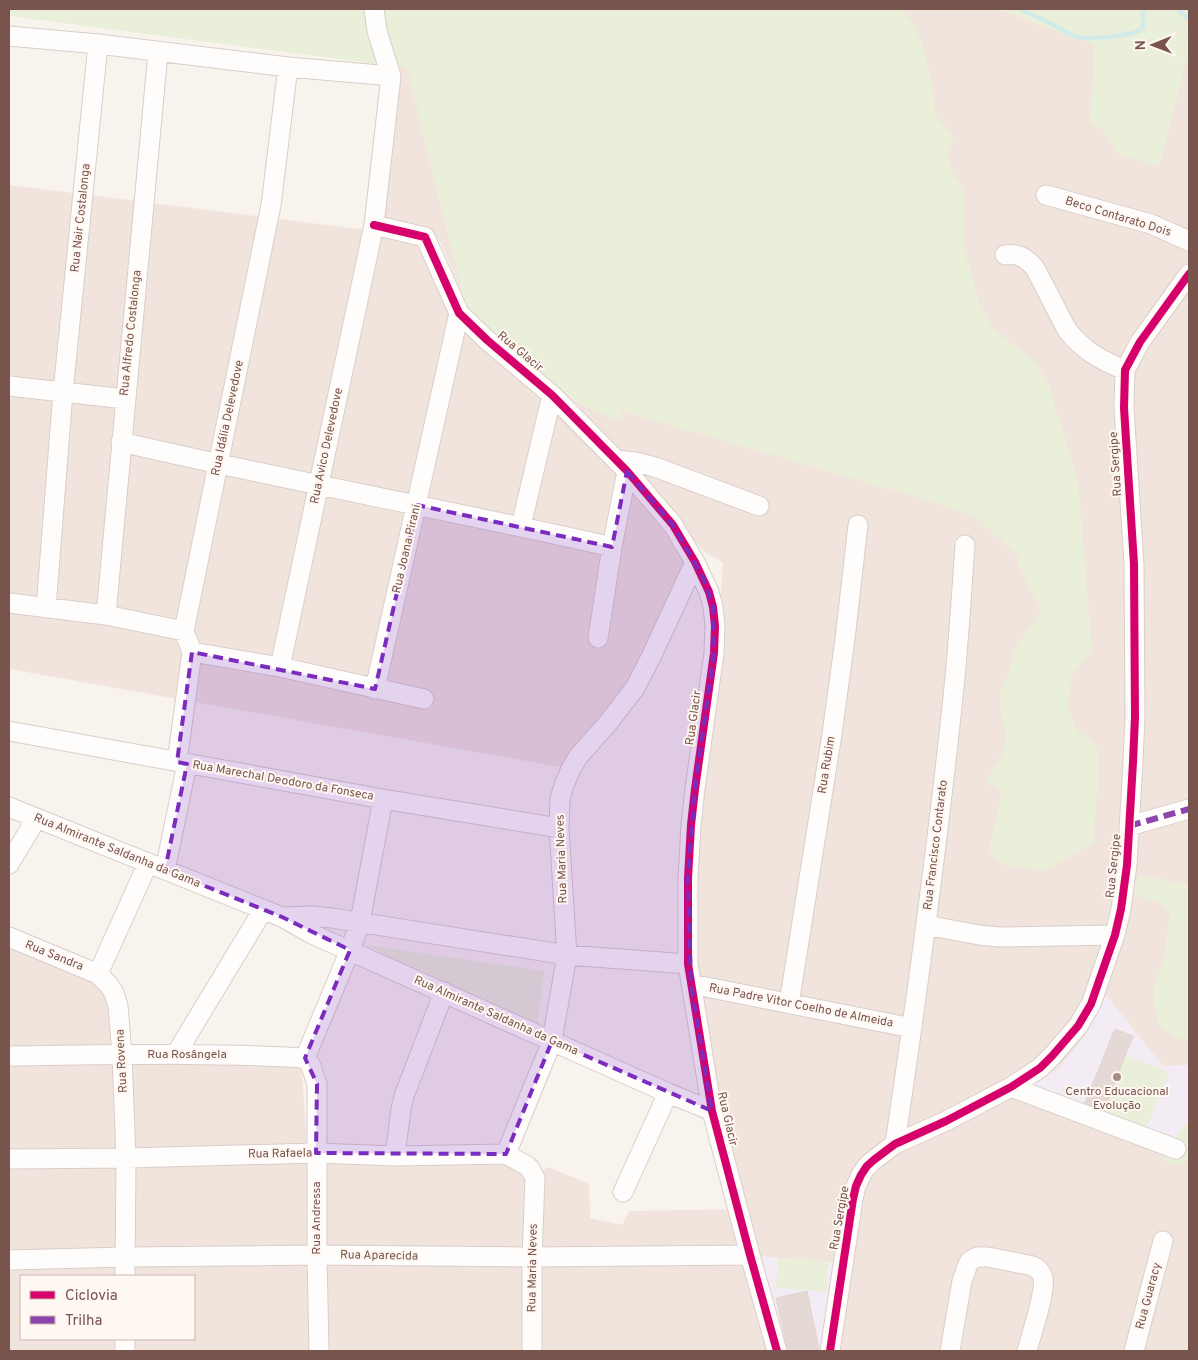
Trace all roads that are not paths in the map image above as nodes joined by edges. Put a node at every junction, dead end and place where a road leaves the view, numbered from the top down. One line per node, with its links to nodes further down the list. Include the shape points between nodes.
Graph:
1 (374, 9): 6 (street, via 377,32)
2 (9, 36): 3 (street)
3 (98, 44): 4 (street); 15 (street, Rua Nair Costalonga)
4 (158, 52): 5 (street); 17 (street, Rua Alfredo Costalonga)
5 (288, 67): 6 (street); 19 (street, Rua Idália Delevedove, via 271,205)
6 (391, 76): 8 (street, Rua Avico Delevedove)
7 (1046, 195): 9 (street, Beco Contarato Dois, via 1151,224)
8 (374, 225): 12 (street, Rua Glacir, via 425,237); 21 (street, Rua Avico Delevedove)
9 (1189, 241)
10 (1006, 255): 13 (street, via 1018,255 1035,268 1074,339 1095,356)
11 (1189, 274): 13 (street, Rua Sergipe, via 1140,342)
12 (459, 313): 16 (street, Rua Glacir); 22 (street, Rua Joana Pirani)
13 (1125, 370): 44 (street, Rua Sergipe, via 1124,408 1134,564 1135,717)
14 (9, 386): 15 (street)
15 (64, 392): 17 (street); 30 (street, Rua Nair Costalonga)
16 (552, 395): 20 (street, Rua Glacir); 25 (street)
17 (125, 399): 18 (street, Rua Alfredo Costalonga)
18 (121, 442): 19 (street); 31 (street, Rua Alfredo Costalonga)
19 (218, 464): 21 (street); 32 (street, Rua Idália Delevedove)
20 (621, 465): 23 (street, via 636,462 655,467); 27 (street); 28 (street, Rua Glacir, via 674,525)
21 (319, 485): 22 (street); 35 (street, Rua Avico Delevedove)
22 (417, 505): 25 (street); 36 (street, Rua Joana Pirani)
23 (759, 506)
24 (858, 525): 60 (street, Rua Rubim, via 832,734)
25 (521, 526): 27 (street)
26 (965, 545): 51 (street, Rua Francisco Contarato, via 955,676)
27 (612, 546): 33 (street)
28 (695, 562): 45 (street, Rua Maria Neves, via 635,688 570,769 560,799); 56 (street, Rua Glacir, via 709,592 715,626 691,825)
29 (9, 603): 30 (street)
30 (46, 608): 31 (street)
31 (106, 615): 32 (street)
32 (184, 631): 34 (street)
33 (598, 638)
34 (192, 652): 35 (street); 39 (street)
35 (280, 667): 36 (street)
36 (376, 689): 37 (street)
37 (424, 699)
38 (9, 731): 39 (street, Rua Marechal Deodoro da Fonseca)
39 (182, 763): 40 (street, Rua Marechal Deodoro da Fonseca); 47 (street)
40 (383, 799): 45 (street, Rua Marechal Deodoro da Fonseca); 50 (street)
41 (9, 807): 43 (street, Rua Almirante Saldanha da Gama)
42 (1189, 809): 44 (street)
43 (36, 819): 46 (street); 47 (street, Rua Almirante Saldanha da Gama)
44 (1129, 826): 52 (street, Rua Sergipe, via 1127,865)
45 (559, 828): 55 (street, Rua Maria Neves)
46 (9, 864)
47 (156, 867): 48 (street, Rua Almirante Saldanha da Gama); 57 (street)
48 (263, 910): 49 (street, Rua Almirante Saldanha da Gama); 63 (street)
49 (282, 917): 50 (street, Rua Almirante Saldanha da Gama, via 319,916); 54 (street, Rua Almirante Saldanha da Gama)
50 (360, 922): 54 (street); 55 (street, Rua Almirante Saldanha da Gama)
51 (926, 925): 52 (street, via 979,936); 61 (street, Rua Francisco Contarato)
52 (1115, 935): 67 (street, Rua Sergipe, via 1091,1004 1078,1026 1040,1068)
53 (9, 937): 57 (street, Rua Sandra)
54 (350, 950): 59 (street, Rua Almirante Saldanha da Gama); 66 (street)
55 (567, 955): 56 (street, Rua Almirante Saldanha da Gama); 62 (street, Rua Maria Neves)
56 (688, 964): 58 (street, Rua Glacir)
57 (98, 974): 64 (street, Rua Rovena, via 110,985 118,1006)
58 (691, 984): 60 (street, Rua Padre Vitor Coelho de Almeida); 69 (street, Rua Glacir)
59 (444, 992): 62 (street, Rua Almirante Saldanha da Gama); 74 (street, via 404,1096)
60 (790, 1004): 61 (street, Rua Padre Vitor Coelho de Almeida)
61 (912, 1028): 70 (street, Rua Francisco Contarato)
62 (552, 1041): 68 (street, Rua Almirante Saldanha da Gama); 73 (street, Rua Maria Neves)
63 (176, 1054): 64 (street, Rua Rosângela); 66 (street, Rua Rosângela)
64 (122, 1055): 65 (street, Rua Rosângela); 75 (street, Rua Rovena)
65 (9, 1056)
66 (305, 1058): 72 (street, Rua Andressa, via 317,1084)
67 (1010, 1087): 70 (street, Rua Sergipe, via 946,1122); 71 (street)
68 (668, 1093): 69 (street, Rua Almirante Saldanha da Gama); 77 (street)
69 (712, 1111): 80 (street, Rua Glacir)
70 (895, 1144): 88 (street, Rua Sergipe, via 867,1166 856,1186)
71 (1176, 1148)
72 (316, 1153): 74 (street, Rua Rafaela); 75 (street, Rua Rafaela); 79 (street, Rua Andressa)
73 (506, 1154): 74 (street, Rua Rafaela); 82 (street, Rua Maria Neves, via 527,1166 535,1178)
74 (395, 1156)
75 (126, 1158): 76 (street, Rua Rafaela); 81 (street, Rua Rovena)
76 (9, 1159)
77 (623, 1192)
78 (1164, 1242): 91 (street, Rua Guaracy)
79 (317, 1255): 81 (street, Rua Aparecida); 82 (street, Rua Aparecida); 85 (street, Rua Andressa)
80 (750, 1255): 82 (street, Rua Aparecida); 87 (street, Rua Glacir)
81 (126, 1257): 83 (street, Rua Aparecida); 84 (street, Rua Rovena)
82 (532, 1257): 86 (street, Rua Maria Neves)
83 (9, 1260)
84 (126, 1275)
85 (318, 1351)
86 (532, 1351)
87 (777, 1351)
88 (830, 1351)
89 (950, 1351): 90 (street, via 968,1264 973,1258 988,1257 1033,1266 1041,1273 1044,1288)
90 (1027, 1351)
91 (1134, 1351)

